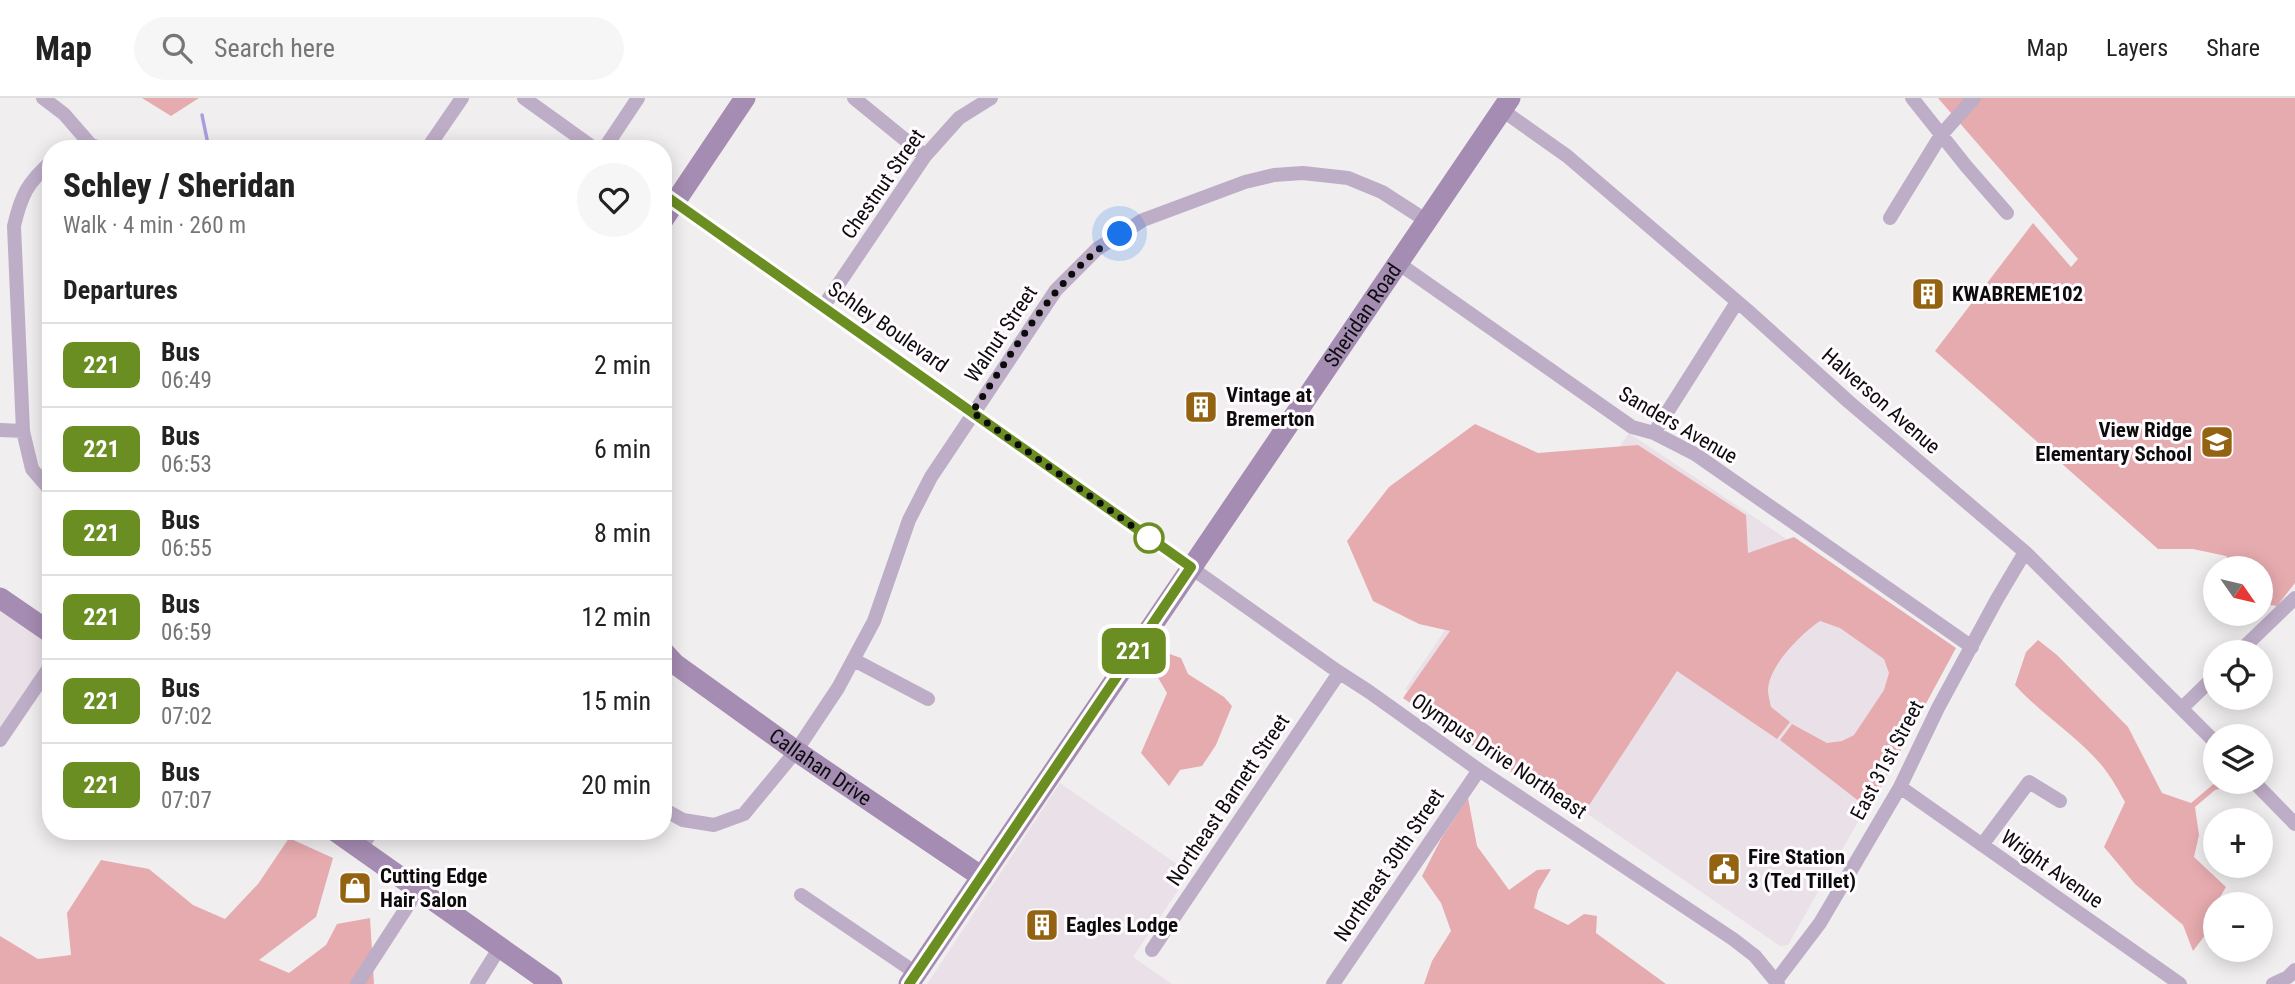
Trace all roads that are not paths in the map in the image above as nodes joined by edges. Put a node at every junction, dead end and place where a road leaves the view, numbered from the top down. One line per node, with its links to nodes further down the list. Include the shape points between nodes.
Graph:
1 (43, 98): 12 (street)
2 (463, 98): 13 (street)
3 (524, 98): 14 (street)
4 (638, 98): 15 (street)
5 (745, 98): 18 (main road)
6 (854, 98): 16 (street)
7 (991, 98): 16 (street, Chestnut Street, via 959,118)
8 (1912, 98): 11 (street)
9 (1974, 98): 11 (street)
10 (1506, 104): 22 (main road, Sheridan Road); 24 (street, Halverson Avenue)
11 (1941, 135): 20 (street); 21 (street)
12 (85, 140)
13 (433, 140)
14 (583, 140)
15 (610, 140)
16 (925, 156): 25 (street, Chestnut Street)
17 (42, 170): 28 (street, via 19,202 14,226)
18 (672, 194)
19 (672, 200): 25 (street, Schley Boulevard)
20 (2007, 212)
21 (1890, 218)
22 (1427, 221): 23 (main road, Sheridan Road); 26 (street, Walnut Street, via 1382,192 1348,178 1303,173 1245,182 1143,220 1097,249 1056,290)
23 (1398, 263): 29 (street, Sanders Avenue, via 1632,427); 32 (main road, Sheridan Road)
24 (1737, 302): 29 (street); 31 (street, Halverson Avenue)
25 (822, 307): 26 (street, Schley Boulevard)
26 (972, 412): 32 (street, Schley Boulevard); 38 (street, Walnut Street, via 909,520 880,607)
27 (0, 430): 28 (street)
28 (23, 431): 30 (street, via 32,469)
29 (1654, 433): 37 (street, Sanders Avenue, via 1695,454)
30 (42, 481)
31 (2025, 552): 37 (street, East 31st Street); 44 (street, Halverson Avenue)
32 (1191, 567): 40 (street, Olympus Drive Northeast); 56 (main road, Sheridan Road)
33 (0, 598): 35 (main road)
34 (2295, 598): 36 (street)
35 (42, 627)
36 (2251, 640)
37 (1972, 647): 49 (street, East 31st Street)
38 (854, 660): 43 (street); 47 (street, Walnut Street)
39 (672, 661): 47 (main road, Callahan Drive)
40 (1339, 673): 48 (street, Olympus Drive Northeast); 60 (street, Northeast Barnett Street)
41 (42, 678): 46 (street)
42 (2203, 688): 44 (street)
43 (928, 699)
44 (2182, 708): 45 (street, Halverson Avenue)
45 (2203, 730)
46 (0, 740)
47 (796, 751): 52 (street, Walnut Street, via 744,814 714,825); 56 (main road, Callahan Drive)
48 (1479, 769): 63 (street, Olympus Drive Northeast, via 1733,939 1755,956); 67 (street, Northeast 30th Street)
49 (1900, 787): 55 (street, Wright Avenue); 63 (street, East 31st Street, via 1820,923)
50 (2266, 794): 53 (street)
51 (2060, 801): 55 (street, via 2029,782)
52 (672, 814)
53 (2295, 824)
54 (366, 840): 57 (main road)
55 (1982, 845): 68 (street, Wright Avenue)
56 (982, 877): 62 (main road, Sheridan Road)
57 (418, 890): 59 (main road); 64 (street)
58 (801, 895): 62 (street)
59 (500, 947): 65 (street); 66 (main road)
60 (1152, 950)
61 (2295, 970): 69 (street)
62 (912, 979)
63 (1777, 983)
64 (357, 984)
65 (477, 984)
66 (552, 984)
67 (1333, 984)
68 (2180, 984)
69 (2273, 984)

